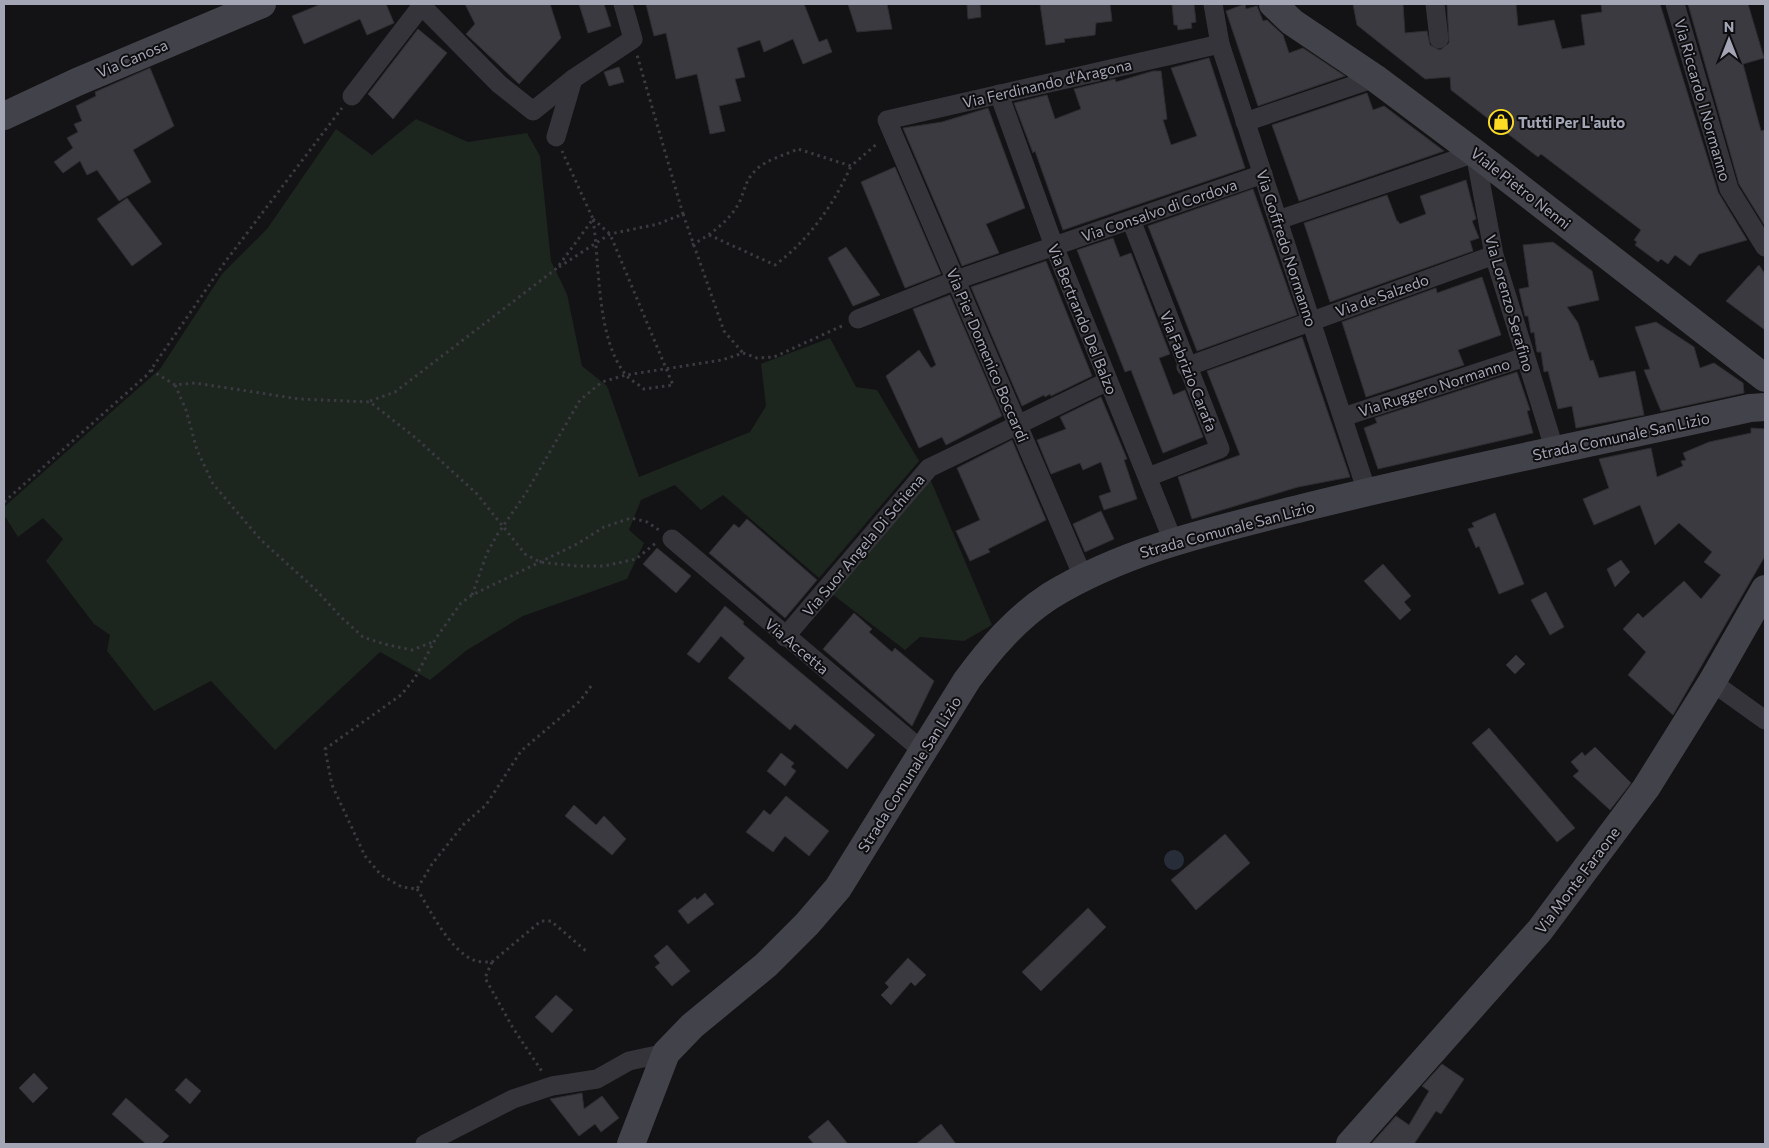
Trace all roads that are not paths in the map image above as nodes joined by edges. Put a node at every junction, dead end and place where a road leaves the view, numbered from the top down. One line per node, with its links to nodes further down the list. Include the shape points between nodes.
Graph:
1 (262, 4): 15 (street, Via Canosa)
2 (622, 4): 12 (street, via 633,39)
3 (1214, 4): 10 (street, Via Goffredo Normanno)
4 (1274, 4): 11 (street, Viale Pietro Nenni, via 1292,22)
5 (1299, 4): 29 (street, Viale Pietro Nenni, via 1481,136)
6 (1435, 4): 9 (street)
7 (1675, 4): 24 (street, Via Riccardo I Normanno, via 1729,189)
8 (423, 5): 12 (street, via 499,84 533,110); 14 (street)
9 (1439, 39)
10 (1220, 44): 13 (street, Via Ferdinando d'Aragona); 16 (street, Via Goffredo Normanno)
11 (1375, 78): 16 (street); 19 (street, Viale Pietro Nenni)
12 (573, 79): 18 (street)
13 (999, 94): 17 (street, Via Ferdinando d'Aragona, via 887,120); 23 (street, Via Bertrando Del Balzo)
14 (352, 96)
15 (4, 116)
16 (1246, 122): 20 (street, Via Goffredo Normanno)
17 (892, 131): 26 (street, Via Pier Domenico Boccardi)
18 (556, 137)
19 (1475, 152): 22 (street); 25 (street, Via Lorenzo Serafino); 32 (street, Viale Pietro Nenni)
20 (1263, 174): 21 (street, Via Consalvo di Cordova); 22 (street, Via Goffredo Normanno)
21 (1131, 220): 23 (street, Via Consalvo di Cordova); 31 (street, Via Fabrizio Carafa)
22 (1278, 220): 28 (street, Via Goffredo Normanno)
23 (1054, 246): 26 (street, Via Consalvo di Cordova); 33 (street, Via Bertrando Del Balzo)
24 (1765, 247)
25 (1494, 255): 28 (street, Via de Salzedo); 30 (street, Via Lorenzo Serafino)
26 (956, 280): 27 (street, Via Consalvo di Cordova); 36 (street, Via Pier Domenico Boccardi)
27 (858, 319)
28 (1311, 321): 31 (street, Via de Salzedo); 35 (street, Via Goffredo Normanno)
29 (1765, 354)
30 (1525, 356): 35 (street, Via Ruggero Normanno); 37 (street, Via Lorenzo Serafino)
31 (1186, 367): 38 (street, Via Fabrizio Carafa, via 1220,449)
32 (1765, 378)
33 (1108, 381): 36 (street, Via Suor Angela Di Schiena); 38 (street, Via Bertrando Del Balzo)
34 (1765, 407): 37 (street, Strada Comunale San Lizio)
35 (1343, 417): 39 (street, Via Goffredo Normanno)
36 (1018, 424): 42 (street, Via Pier Domenico Boccardi); 44 (street, Via Suor Angela Di Schiena, via 929,468)
37 (1555, 451): 39 (street, Strada Comunale San Lizio)
38 (1148, 477): 41 (street, Via Bertrando Del Balzo)
39 (1367, 492): 41 (street, Strada Comunale San Lizio)
40 (672, 540): 44 (street, Via Accetta)
41 (1173, 541): 42 (street, Strada Comunale San Lizio, via 1133,555)
42 (1084, 579): 47 (street, Strada Comunale San Lizio, via 1049,597 1015,623 990,650 966,680)
43 (1765, 589): 45 (street, Via Monte Faraone)
44 (785, 637): 47 (street, Via Accetta)
45 (1712, 682): 46 (street); 51 (street, Via Monte Faraone, via 1646,788 1540,930)
46 (1765, 720)
47 (924, 752): 48 (street, Strada Comunale San Lizio, via 838,888 766,965 692,1026)
48 (666, 1052): 49 (street, via 629,1061 597,1079 552,1086 513,1099); 50 (street)
49 (425, 1144)
50 (631, 1144)
51 (1350, 1144)

